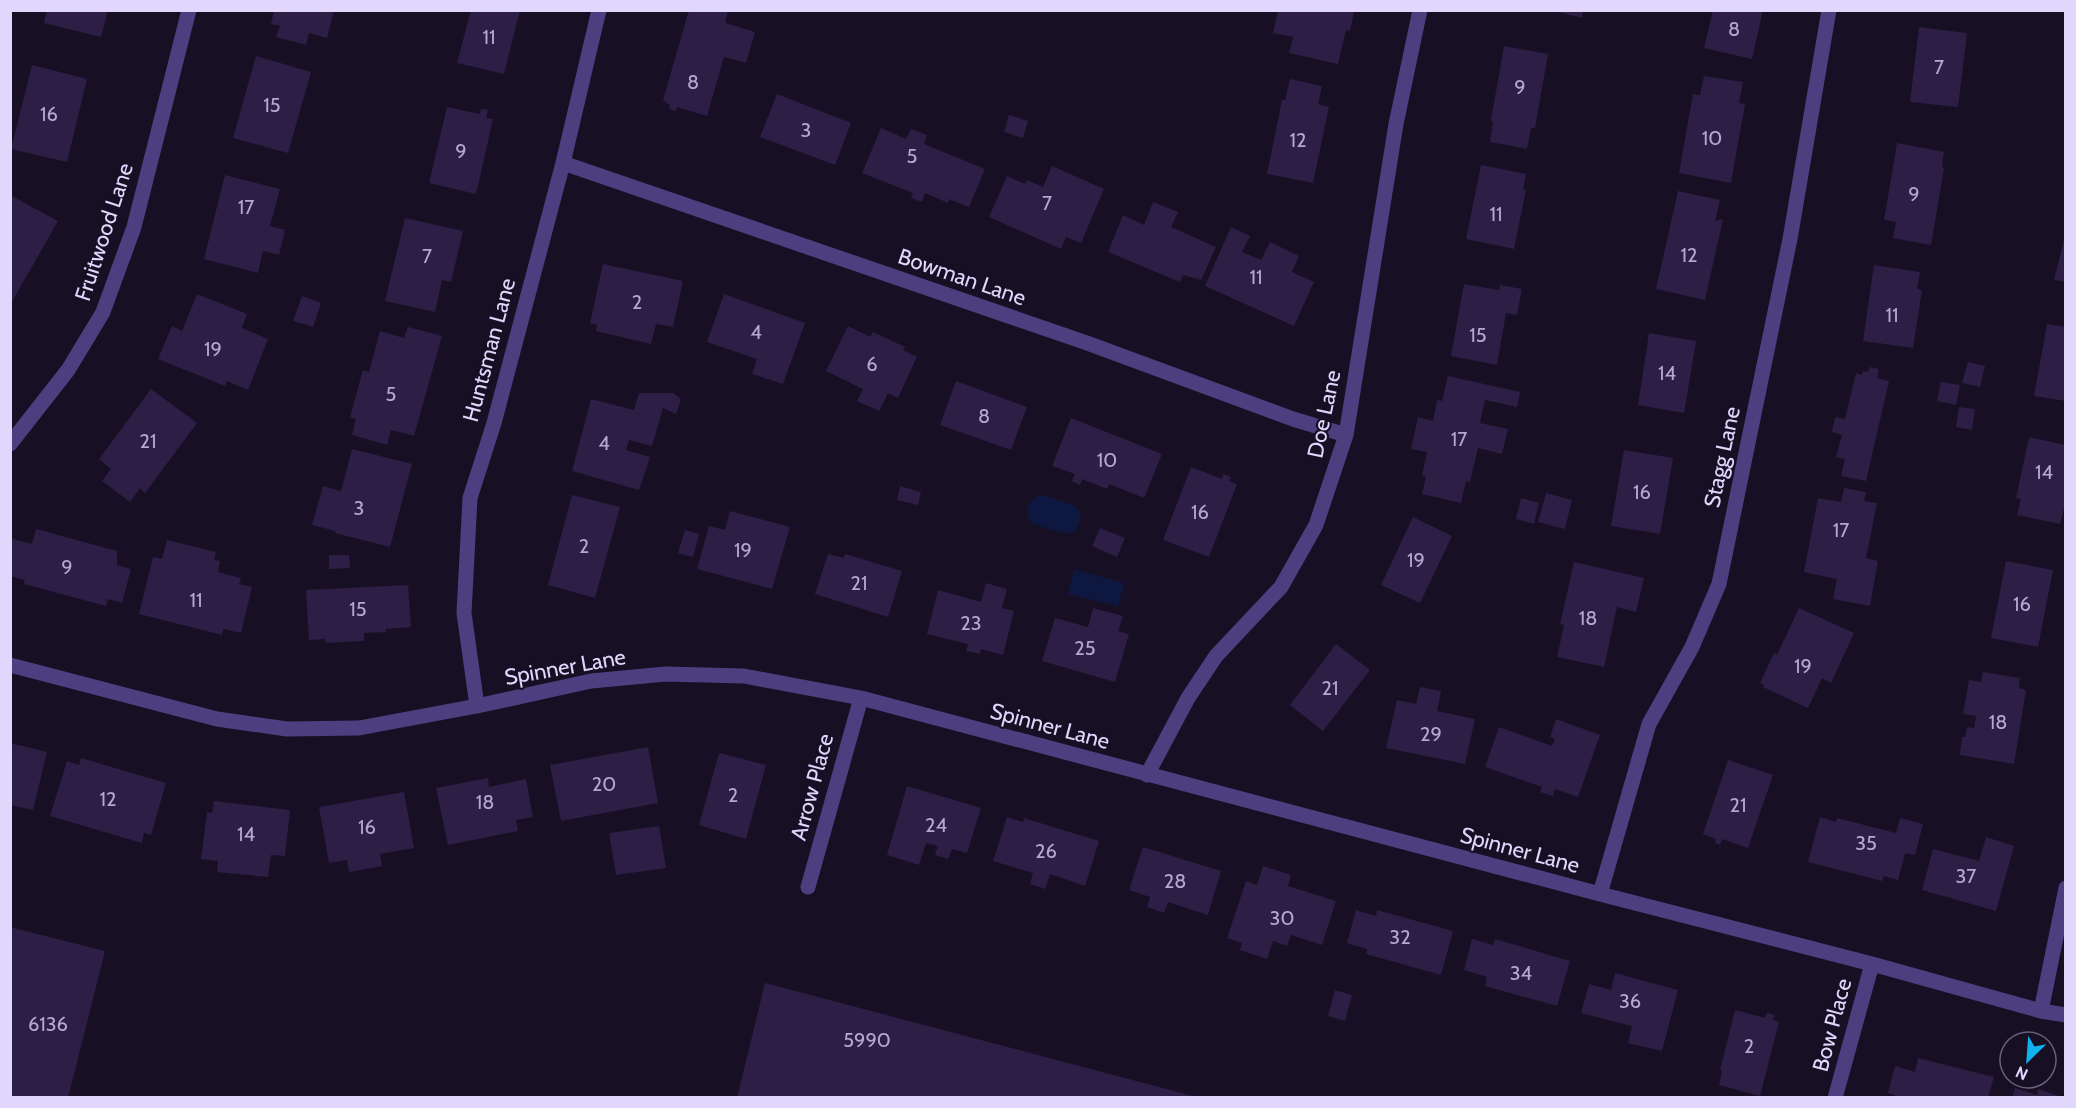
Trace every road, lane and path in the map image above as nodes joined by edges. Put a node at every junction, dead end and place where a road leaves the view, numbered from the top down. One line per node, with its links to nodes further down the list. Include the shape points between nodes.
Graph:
1 (189, 10): 7 (street, Fruitwood Lane, via 134,228 103,312 68,370)
2 (599, 10): 5 (street, Huntsman Lane)
3 (1420, 10): 6 (street, Doe Lane, via 1396,124)
4 (1829, 10): 14 (street, Stagg Lane, via 1790,239 1719,584 1692,648 1649,724)
5 (563, 163): 6 (street, Bowman Lane); 10 (street, Huntsman Lane, via 494,423 470,498 464,614)
6 (1346, 435): 11 (street, Doe Lane, via 1316,525 1281,587 1216,656 1188,698)
7 (10, 444)
8 (10, 665): 10 (street, Spinner Lane, via 217,719 287,729 359,728)
9 (861, 698): 10 (street, Spinner Lane, via 744,676 666,674 591,681); 11 (street, Spinner Lane); 12 (street, Arrow Place)
10 (477, 706)
11 (1147, 775): 14 (street, Spinner Lane)
12 (808, 887)
13 (2066, 888): 16 (street)
14 (1600, 894): 15 (street, Spinner Lane)
15 (1872, 964): 16 (street, Spinner Lane); 18 (street, Bow Place)
16 (2041, 1011): 17 (street, Spinner Lane)
17 (2066, 1015)
18 (1835, 1098)

